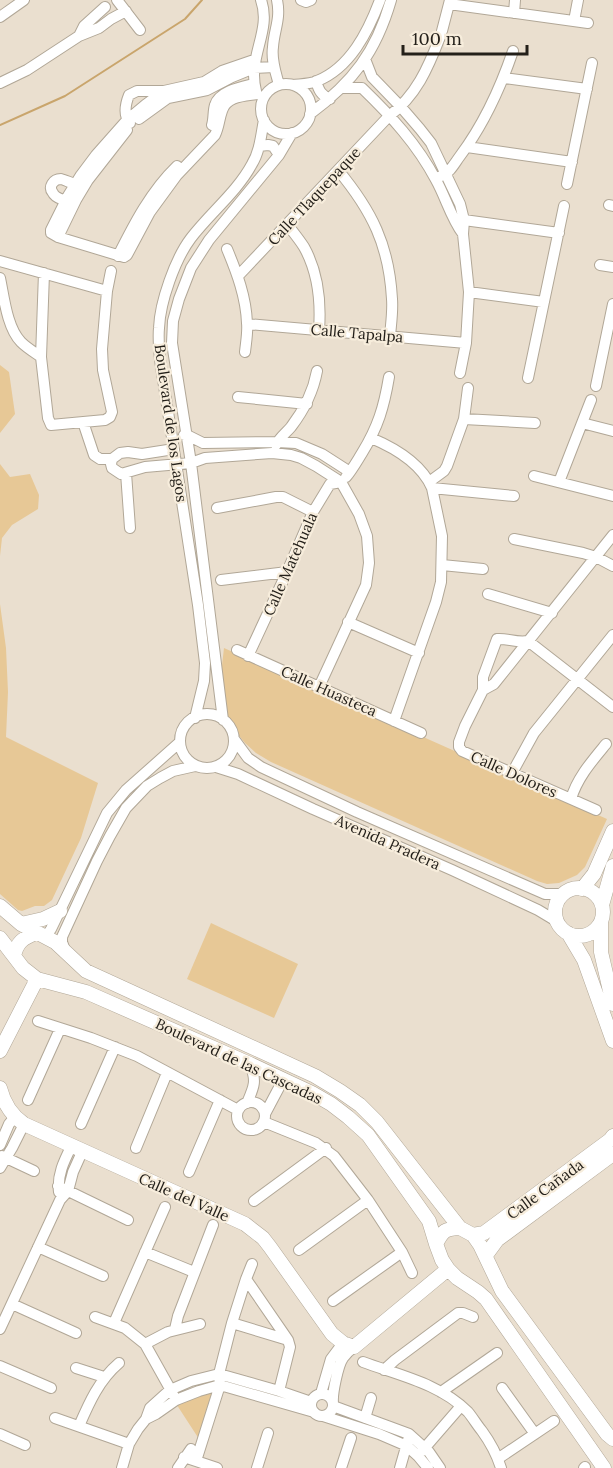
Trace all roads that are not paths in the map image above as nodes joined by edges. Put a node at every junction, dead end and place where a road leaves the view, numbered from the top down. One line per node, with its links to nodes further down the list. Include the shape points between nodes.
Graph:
1 (24, 0): 15 (street)
2 (117, 0): 13 (street)
3 (261, 0): 24 (street, via 264,16)
4 (277, 0): 25 (street)
5 (301, 0): 6 (street)
6 (311, 0)
7 (380, 0): 28 (street, via 350,57)
8 (391, 0): 22 (street, via 379,36)
9 (515, 0): 14 (street)
10 (578, 0): 17 (street)
11 (449, 2): 14 (street); 40 (street, Calle Tlaquepaque, via 431,60)
12 (104, 4): 16 (street); 20 (street)
13 (126, 11): 16 (street); 19 (street)
14 (514, 13): 17 (street)
15 (0, 17)
16 (111, 19): 20 (street)
17 (574, 21): 18 (street)
18 (588, 23)
19 (140, 30)
20 (79, 36): 29 (street)
21 (513, 51): 27 (street)
22 (365, 59): 26 (street); 33 (street)
23 (592, 63): 35 (street)
24 (254, 64): 25 (street); 32 (street, via 222,71); 36 (street)
25 (274, 67): 30 (street)
26 (372, 77): 34 (street); 40 (street)
27 (504, 78): 35 (street); 47 (street)
28 (316, 81): 31 (street); 38 (street, via 320,93)
29 (0, 83)
30 (279, 85): 31 (street); 36 (street)
31 (293, 85): 41 (street, via 309,99)
32 (206, 86): 37 (street); 39 (street)
33 (342, 88): 34 (street); 38 (street)
34 (362, 88): 42 (street)
35 (587, 90): 50 (street)
36 (257, 94): 39 (street, via 232,90 219,99); 43 (street)
37 (166, 95): 44 (street); 44 (street, via 132,92 126,102)
38 (330, 99): 41 (street)
39 (219, 106): 56 (street, via 209,133 152,196 118,256 58,237)
40 (401, 107): 42 (street, Calle Tlaquepaque); 52 (street, via 431,144)
41 (310, 114): 45 (street, via 304,126)
42 (389, 116): 51 (street, Calle Tlaquepaque); 53 (street, via 409,137)
43 (264, 120): 45 (street, via 275,131); 46 (street, Boulevard de los Lagos)
44 (129, 123): 49 (street)
45 (292, 133): 48 (street, Boulevard de los Lagos)
46 (260, 146): 48 (street, via 273,146); 95 (street, Boulevard de los Lagos, via 243,179 190,239 165,295 159,326 160,360)
47 (467, 147): 50 (street); 52 (street)
48 (279, 155): 94 (street, Boulevard de los Lagos, via 209,240 178,299 172,344)
49 (99, 158): 54 (street); 56 (street, via 88,180)
50 (572, 162): 55 (street)
51 (338, 170): 59 (street, Calle Tlaquepaque); 76 (street, via 372,217 383,245 390,271)
52 (447, 174): 53 (street); 58 (street, via 460,204)
53 (435, 179): 58 (street)
54 (75, 184): 56 (street); 56 (street, via 62,179 52,182 52,193)
55 (567, 184)
56 (70, 199)
57 (564, 206): 60 (street)
58 (459, 221): 60 (street); 70 (street)
59 (287, 224): 67 (street, Calle Tlaquepaque); 75 (street, via 305,249 313,270 319,294)
60 (559, 233): 71 (street)
61 (227, 249): 67 (street)
62 (0, 261): 66 (street)
63 (600, 265): 64 (street)
64 (613, 267)
65 (111, 271): 69 (street)
66 (44, 273): 69 (street); 79 (street)
67 (238, 276): 73 (street)
68 (0, 278): 79 (street, via 14,334)
69 (107, 291): 90 (street, via 102,349 112,412 105,420)
70 (470, 292): 71 (street); 77 (street)
71 (544, 302): 83 (street)
72 (613, 304): 74 (street)
73 (248, 324): 75 (street, Calle Tapalpa); 78 (street)
74 (611, 324): 84 (street)
75 (319, 330): 76 (street, Calle Tapalpa)
76 (390, 336): 77 (street, Calle Tapalpa)
77 (466, 342): 81 (street)
78 (245, 352)
79 (41, 357): 90 (street, via 49,422)
80 (317, 371): 88 (street)
81 (460, 373)
82 (389, 377): 96 (street, Calle Matehuala, via 386,399)
83 (528, 378)
84 (596, 386)
85 (468, 388): 89 (street)
86 (238, 397): 88 (street)
87 (591, 400): 92 (street)
88 (307, 404): 97 (street)
89 (464, 419): 91 (street); 112 (street, via 447,466)
90 (83, 422): 104 (street, via 94,455)
91 (535, 423)
92 (582, 423): 93 (street); 111 (street)
93 (613, 431)
94 (187, 435): 95 (street); 98 (street); 105 (street, Boulevard de los Lagos)
95 (172, 437): 100 (street, Boulevard de los Lagos)
96 (371, 438): 107 (street, Calle Matehuala); 112 (street, via 407,457)
97 (277, 442): 99 (street); 101 (street); 107 (street, via 310,448)
98 (203, 443): 99 (street); 103 (street)
99 (233, 443): 102 (street)
100 (174, 449): 104 (street, via 120,453); 106 (street, Boulevard de los Lagos)
101 (272, 453): 102 (street); 110 (street, via 302,458)
102 (233, 456): 103 (street)
103 (205, 458): 105 (street)
104 (112, 459): 108 (street, via 112,468)
105 (191, 463): 106 (street); 137 (street, Boulevard de los Lagos)
106 (176, 464): 108 (street); 138 (street, Boulevard de los Lagos, via 198,604 204,681)
107 (350, 472): 110 (street, Calle Matehuala)
108 (126, 473): 117 (street)
109 (534, 476): 111 (street)
110 (341, 482): 116 (street, Calle Matehuala, via 330,484); 128 (street, via 367,536 369,563 366,585)
111 (559, 483): 114 (street)
112 (430, 485): 113 (street); 121 (street, via 442,536)
113 (514, 496)
114 (613, 496)
115 (217, 508): 116 (street, via 276,497)
116 (313, 512): 124 (street, Calle Matehuala)
117 (130, 528)
118 (613, 535): 120 (street)
119 (514, 539): 120 (street)
120 (596, 557): 122 (street); 127 (street)
121 (442, 565): 123 (street); 132 (street, via 436,602)
122 (613, 567)
123 (483, 569)
124 (287, 572): 125 (street); 133 (street, Calle Matehuala)
125 (221, 580)
126 (488, 594): 127 (street)
127 (552, 613): 130 (street)
128 (348, 622): 132 (street); 135 (street)
129 (613, 635): 134 (street)
130 (528, 641): 134 (street); 136 (street, via 494,684); 136 (street, via 497,639 483,676)
131 (237, 650): 133 (street, Calle Huasteca)
132 (419, 652): 142 (street)
133 (248, 656): 135 (street, Calle Huasteca)
134 (577, 679): 139 (street); 152 (street, via 534,733)
135 (319, 687): 142 (street, Calle Huasteca)
136 (483, 690): 152 (street, Calle Dolores, via 459,747)
137 (220, 698): 138 (street, via 210,702); 141 (street, Boulevard de los Lagos)
138 (201, 699): 140 (street, Boulevard de los Lagos)
139 (613, 706)
140 (195, 718): 141 (street, via 209,715); 145 (street, via 184,728)
141 (223, 720): 144 (street)
142 (394, 721): 143 (street, Calle Huasteca)
143 (421, 733)
144 (234, 739): 148 (street, Avenida Pradera); 150 (street, via 230,756)
145 (180, 742): 147 (street); 149 (street, via 184,756)
146 (606, 744): 154 (street, via 580,778)
147 (163, 758): 151 (street); 169 (street, via 126,790 107,813)
148 (248, 758): 153 (street, via 239,766); 156 (street, Avenida Pradera)
149 (195, 766): 150 (street); 151 (street)
150 (216, 767): 153 (street, Avenida Pradera)
151 (173, 771): 179 (street, via 147,786 126,808 110,836 62,937)
152 (512, 773): 154 (street, Calle Dolores)
153 (238, 774): 157 (street, Avenida Pradera)
154 (571, 799): 155 (street, Calle Dolores)
155 (596, 810)
156 (357, 812): 157 (street); 159 (street, Avenida Pradera)
157 (351, 825): 160 (street, Avenida Pradera)
158 (613, 831): 162 (main road)
159 (442, 850): 160 (street); 165 (street, Avenida Pradera)
160 (436, 863): 170 (street, Avenida Pradera)
161 (613, 866): 163 (main road)
162 (594, 874): 163 (main road); 164 (main road)
163 (608, 882): 167 (main road)
164 (582, 889): 166 (main road); 167 (main road, via 594,894)
165 (545, 894): 166 (street, Avenida Pradera); 170 (street)
166 (565, 894): 171 (main road, via 557,904)
167 (602, 905): 172 (main road)
168 (0, 906): 173 (main road, Boulevard de las Cascadas)
169 (60, 910): 173 (main road); 175 (street, via 49,932)
170 (538, 910): 171 (street, Avenida Pradera)
171 (558, 922): 174 (main road)
172 (601, 922): 174 (main road, via 583,936); 177 (main road)
173 (21, 924): 175 (main road, Boulevard de las Cascadas)
174 (568, 933): 180 (main road)
175 (39, 934): 178 (main road, via 20,942); 179 (main road, Boulevard de las Cascadas, via 55,942)
176 (0, 938): 178 (main road)
177 (601, 952): 180 (main road); 183 (main road)
178 (14, 956): 181 (main road)
179 (70, 957): 182 (main road, via 72,975); 215 (main road, Boulevard de las Cascadas, via 86,971 340,1091 377,1122)
180 (584, 960): 186 (main road)
181 (37, 979): 182 (main road, Boulevard de las Cascadas); 188 (main road)
182 (60, 984): 189 (main road, Boulevard de las Cascadas)
183 (613, 1004)
184 (38, 1021): 185 (street)
185 (60, 1029): 187 (street); 193 (street)
186 (613, 1041)
187 (115, 1047): 190 (street); 199 (street)
188 (0, 1051)
189 (250, 1064): 191 (main road, Boulevard de las Cascadas); 195 (street, via 255,1079)
190 (167, 1073): 194 (street); 202 (street)
191 (283, 1080): 197 (street); 217 (main road, Boulevard de las Cascadas, via 331,1104 368,1135 429,1221)
192 (0, 1088): 198 (main road)
193 (28, 1100)
194 (220, 1100): 196 (street); 207 (street)
195 (247, 1103): 196 (street); 197 (street, via 259,1104)
196 (238, 1110): 197 (street, via 238,1122 247,1130 259,1128)
197 (265, 1118): 203 (street)
198 (19, 1121): 201 (street, via 9,1124); 204 (main road, Calle del Valle); 205 (street)
199 (81, 1124)
200 (612, 1144): 211 (main road, Calle Cañada)
201 (0, 1145)
202 (136, 1148)
203 (326, 1148): 209 (street); 210 (street)
204 (77, 1149): 208 (street, via 73,1172); 243 (main road, Calle del Valle, via 254,1230 332,1334)
205 (2, 1160): 206 (street)
206 (34, 1171)
207 (189, 1172)
208 (63, 1189): 213 (street); 218 (street)
209 (368, 1200): 219 (street); 221 (street)
210 (254, 1201)
211 (539, 1201): 216 (main road, Calle Cañada, via 484,1233); 222 (main road, Calle Cañada)
212 (165, 1207): 220 (street)
213 (128, 1220)
214 (213, 1225): 226 (street)
215 (460, 1228): 216 (main road, Boulevard de las Cascadas); 217 (main road, via 444,1231)
216 (473, 1235): 222 (main road, Boulevard de las Cascadas)
217 (436, 1244): 224 (main road, Boulevard de las Cascadas)
218 (38, 1247): 228 (street); 232 (street)
219 (299, 1250)
220 (145, 1252): 226 (street); 235 (street)
221 (402, 1252): 227 (street); 231 (street)
222 (486, 1255): 225 (main road, Boulevard de las Cascadas)
223 (252, 1264): 229 (street)
224 (448, 1269): 230 (main road, Boulevard de las Cascadas); 243 (main road)
225 (491, 1269): 230 (main road, via 482,1281); 271 (main road, Boulevard de las Cascadas, via 502,1291)
226 (194, 1272): 239 (street)
227 (412, 1274)
228 (103, 1276)
229 (246, 1279): 236 (street); 241 (street)
230 (467, 1284): 286 (main road, Boulevard de las Cascadas, via 486,1299)
231 (333, 1301)
232 (12, 1304): 238 (street); 240 (street)
233 (94, 1317): 235 (street)
234 (472, 1317): 249 (street, via 458,1313)
235 (114, 1323): 242 (street)
236 (232, 1323): 241 (street); 251 (street)
237 (200, 1324): 239 (street)
238 (0, 1329)
239 (175, 1329): 242 (street)
240 (76, 1333)
241 (288, 1340): 254 (street, via 290,1347)
242 (145, 1344): 257 (street)
243 (348, 1345): 256 (street, via 332,1359); 259 (street, via 340,1363)
244 (497, 1353): 255 (street)
245 (363, 1362): 249 (street)
246 (119, 1363): 250 (street)
247 (0, 1366): 252 (street)
248 (76, 1368): 250 (street)
249 (384, 1370): 255 (street)
250 (104, 1377): 265 (street)
251 (220, 1380): 254 (street); 257 (street, via 191,1382); 261 (street); 276 (street)
252 (51, 1388)
253 (502, 1388): 269 (street)
254 (279, 1391): 261 (street)
255 (441, 1392): 260 (street)
256 (322, 1394): 259 (street); 261 (street, via 316,1396)
257 (173, 1395): 272 (street, via 154,1404)
258 (371, 1398): 263 (street)
259 (333, 1404): 261 (street, via 330,1413); 263 (street)
260 (461, 1406): 275 (street); 277 (street, via 480,1428)
261 (316, 1410): 274 (street)
262 (55, 1418): 265 (street)
263 (365, 1418): 268 (street)
264 (554, 1420): 269 (street)
265 (79, 1426): 272 (street)
266 (268, 1433): 281 (street)
267 (0, 1434): 273 (street)
268 (409, 1434): 274 (street); 275 (street)
269 (534, 1434): 277 (street)
270 (351, 1438): 282 (street)
271 (613, 1439)
272 (129, 1444): 278 (street)
273 (25, 1445)
274 (407, 1446): 275 (street); 283 (street)
275 (421, 1452): 284 (street); 285 (street)
276 (196, 1461): 279 (street, via 187,1453); 280 (street)
277 (500, 1463)
278 (122, 1468)
279 (178, 1468)
280 (217, 1468)
281 (257, 1468)
282 (341, 1468)
283 (400, 1468)
284 (428, 1468)
285 (440, 1468)
286 (604, 1468)

